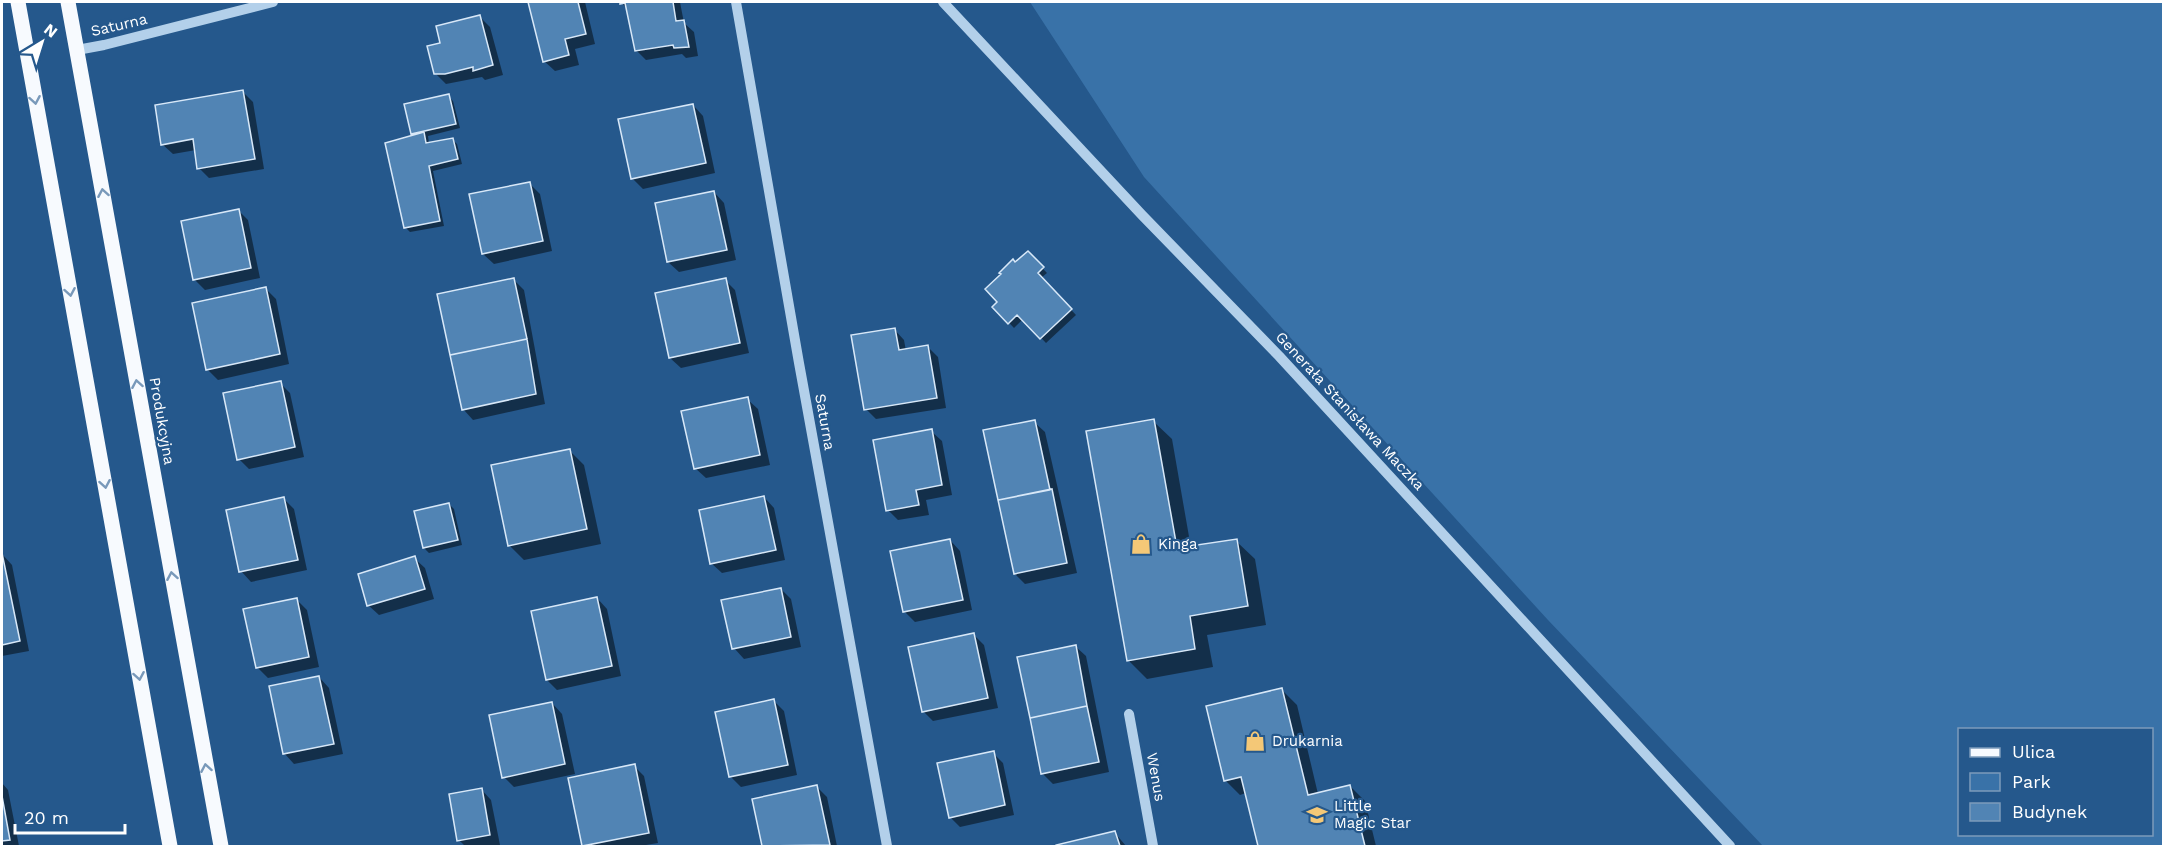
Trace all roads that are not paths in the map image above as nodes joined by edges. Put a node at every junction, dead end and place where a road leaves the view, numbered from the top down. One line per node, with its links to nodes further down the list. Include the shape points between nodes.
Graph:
1 (18, 2): 8 (main road, one-way to 8)
2 (68, 2): 6 (main road, Produkcyjna)
3 (273, 2): 6 (street, Saturna)
4 (736, 2): 10 (street, Saturna)
5 (943, 2): 12 (street, Generała Stanisława Maczka, via 1279,356)
6 (77, 50): 9 (main road, Produkcyjna, one-way to 6)
7 (1128, 714): 11 (street, Wenus)
8 (170, 846)
9 (221, 846)
10 (887, 846)
11 (1153, 846)
12 (1730, 846)

